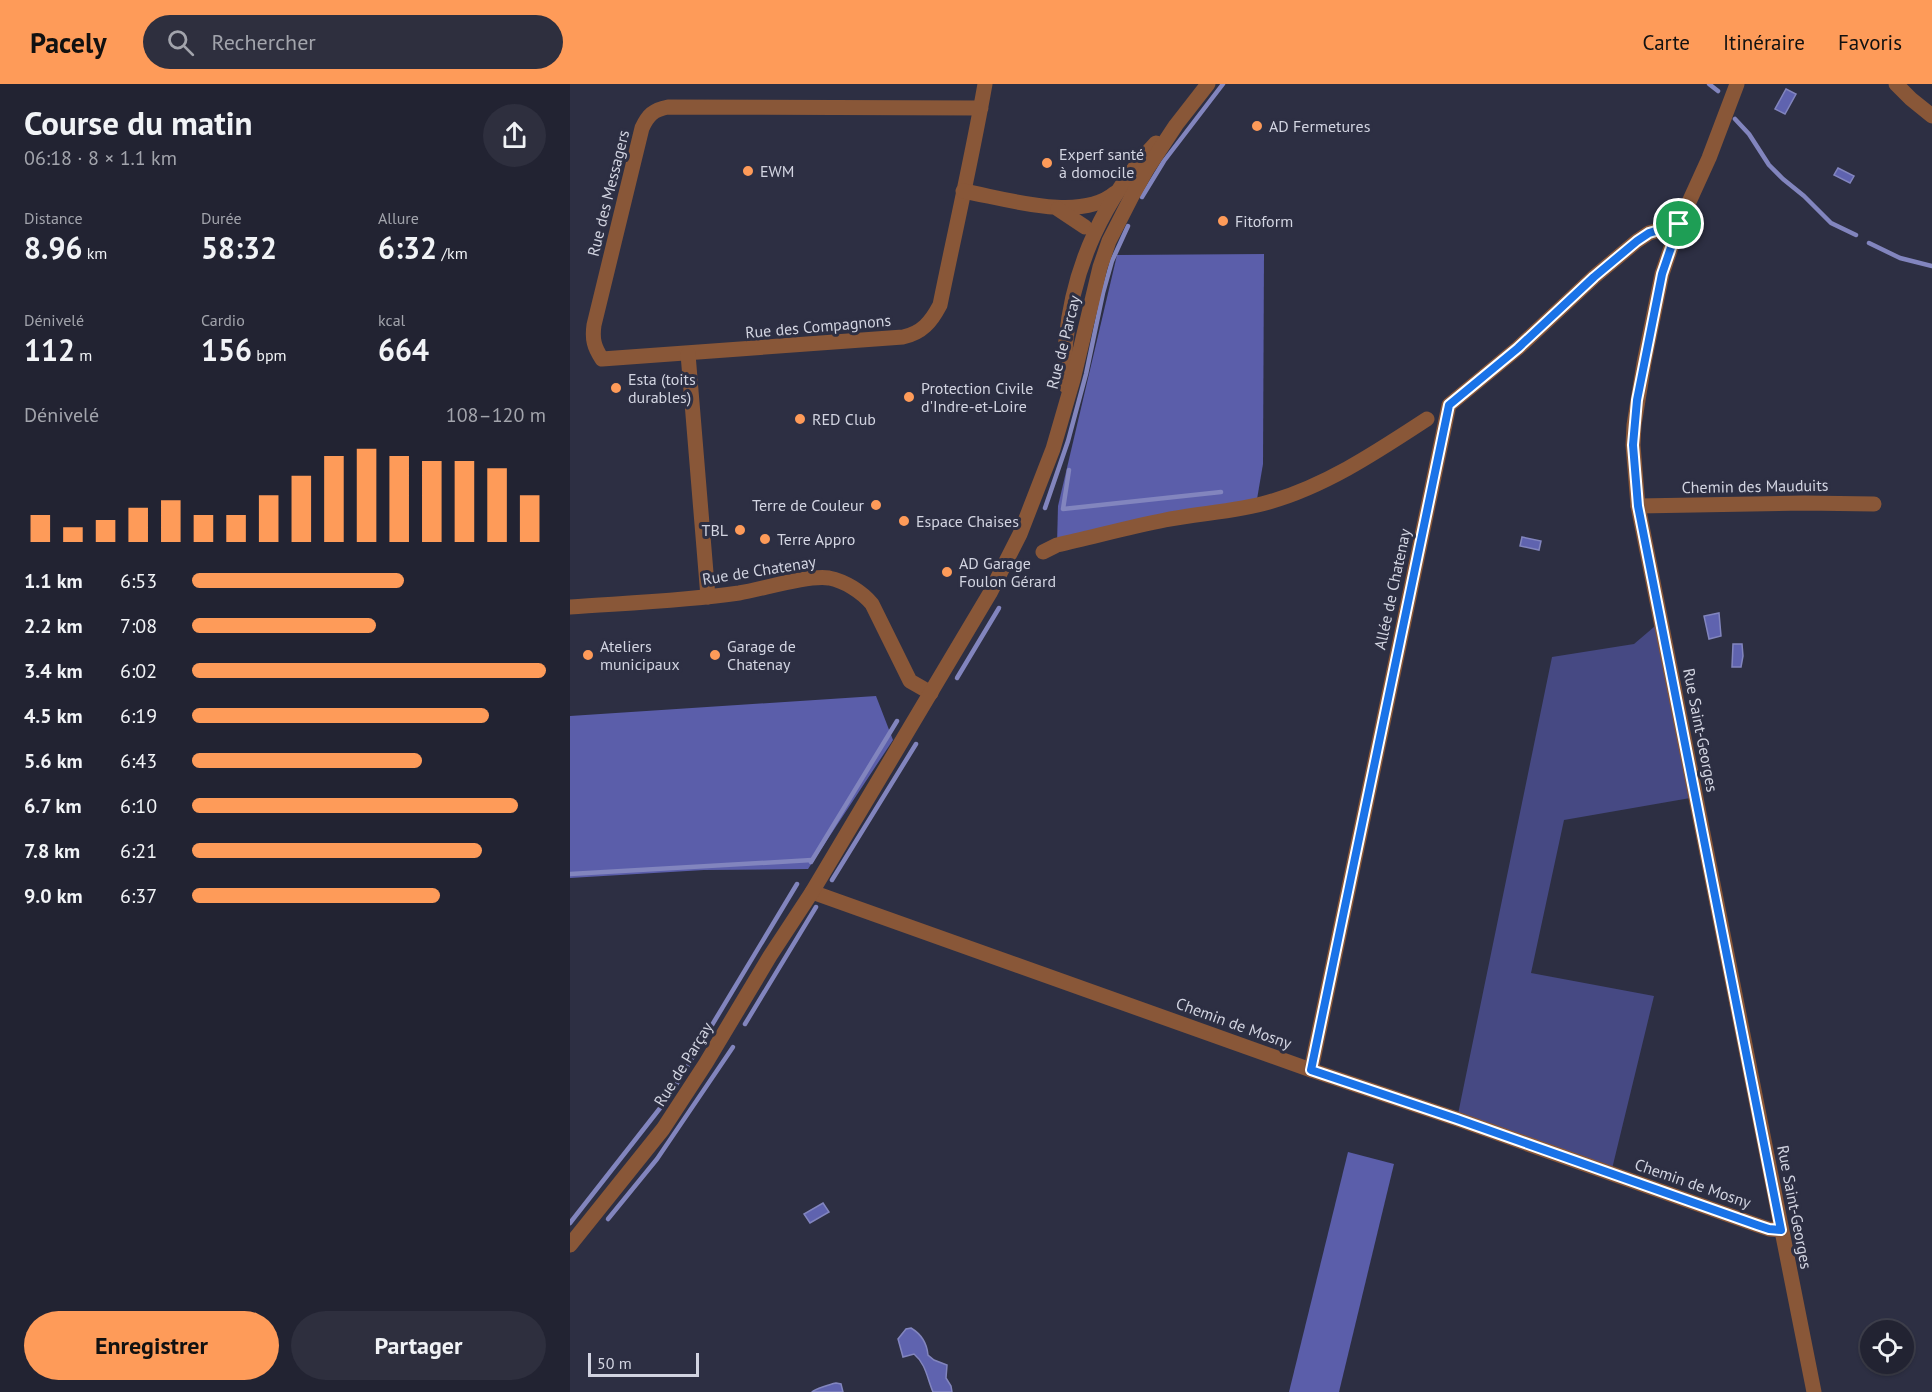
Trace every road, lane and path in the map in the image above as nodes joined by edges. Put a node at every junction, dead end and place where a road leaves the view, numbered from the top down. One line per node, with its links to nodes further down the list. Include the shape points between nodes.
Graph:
1 (986, 84): 5 (street)
2 (1208, 84): 7 (street, Rue de Parcay)
3 (1737, 84): 13 (street, Rue Saint-Georges)
4 (1896, 84): 6 (street)
5 (981, 108): 8 (street); 17 (street, Rue des Messagers, via 657,109 647,116 642,128 594,325 595,349)
6 (1932, 116)
7 (1176, 125): 9 (street, Rue de Parcay, via 1135,165); 12 (street, Rue de Parcay)
8 (963, 190): 11 (street); 16 (street, Rue des Compagnons, via 940,305 921,330 903,337)
9 (1116, 192): 10 (street, via 1104,201); 14 (street, Rue de Parcay)
10 (1083, 206): 11 (street); 14 (street, via 1091,208)
11 (1058, 209): 14 (street)
12 (1124, 212): 14 (street); 15 (street, Rue de Parcay, via 1100,267)
13 (1679, 224): 18 (street, via 1637,241); 21 (street, Rue Saint-Georges, via 1662,274 1637,400 1633,445)
14 (1097, 227): 15 (street, via 1106,236 1090,280); 19 (street, Rue de Parcay, via 1068,322)
15 (1086, 325): 19 (street, Rue de Parcay)
16 (688, 354): 17 (street, Rue des Compagnons); 23 (street)
17 (603, 359)
18 (1449, 405): 22 (street, via 1346,469 1270,502 1166,519); 27 (street, Allée de Chatenay)
19 (1063, 412): 25 (street, Rue de Parçay, via 1053,449 1006,564)
20 (1874, 504): 21 (street, Chemin des Mauduits)
21 (1638, 506): 28 (street, Rue Saint-Georges)
22 (1043, 552)
23 (708, 597): 24 (street, Rue de Chatenay); 25 (street, Rue de Chatenay, via 822,578 848,585 872,604 910,681)
24 (570, 607)
25 (931, 693): 26 (street, Rue de Parçay)
26 (812, 892): 27 (street, Chemin de Mosny); 29 (street, Rue de Parçay, via 663,1129)
27 (1311, 1070): 28 (street, Chemin de Mosny, via 1757,1225)
28 (1781, 1230): 30 (street, Rue Saint-Georges)
29 (570, 1245)
30 (1814, 1392)

